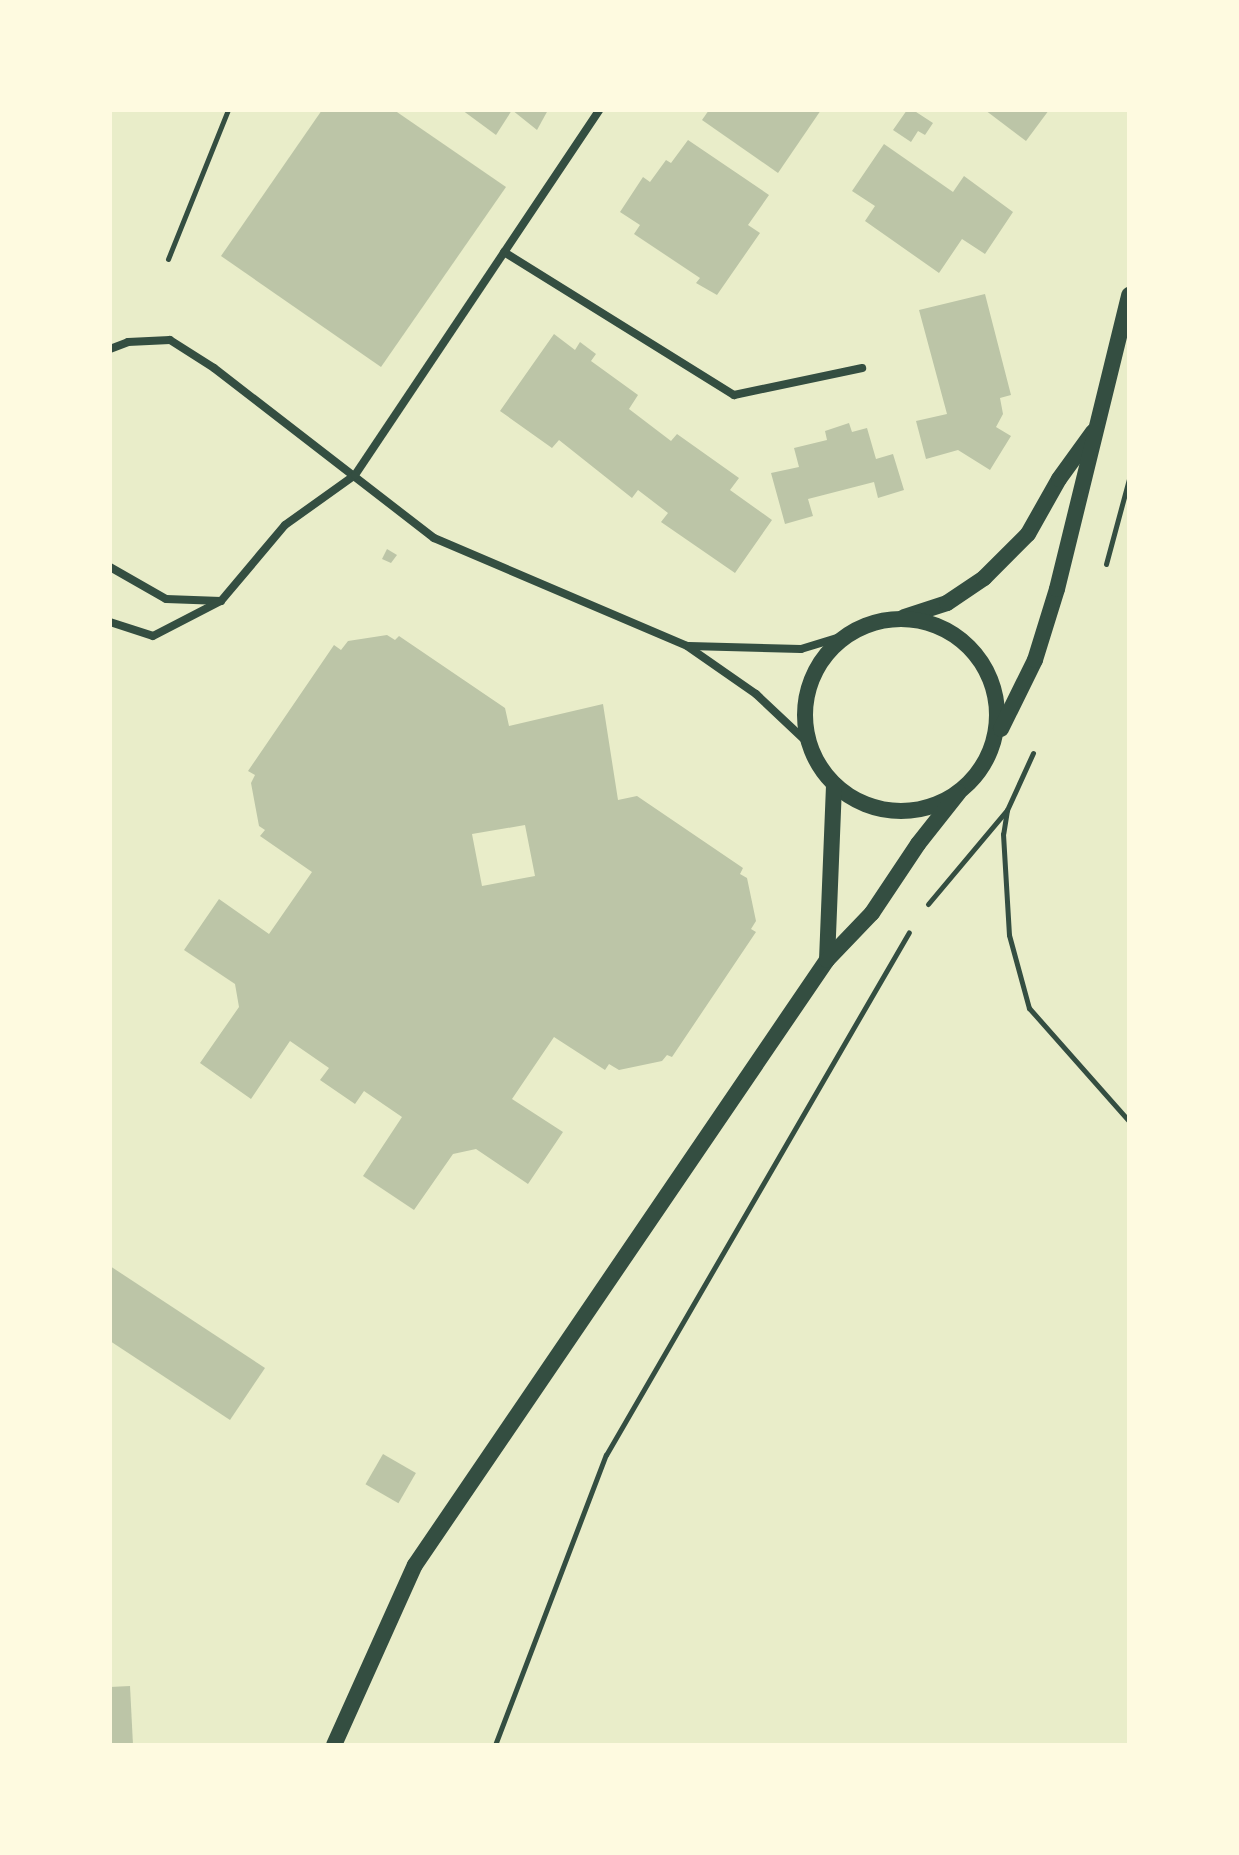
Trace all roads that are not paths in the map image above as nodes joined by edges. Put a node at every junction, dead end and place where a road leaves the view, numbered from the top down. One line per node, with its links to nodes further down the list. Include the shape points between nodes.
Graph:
1 (599, 110): 2 (street)
2 (504, 252): 5 (street, via 734,395); 7 (street)
3 (1129, 295): 6 (main road)
4 (110, 349): 7 (street, via 128,342 170,340)
5 (862, 368)
6 (1096, 428): 10 (main road, via 1028,534 984,578 947,603); 15 (main road, via 1035,660)
7 (355, 475): 9 (street, via 285,525); 13 (street, via 434,538)
8 (110, 567): 9 (street, via 166,599)
9 (221, 601): 11 (street, via 153,636)
10 (897, 619): 12 (main road); 15 (main road, via 928,623 955,635 978,656 996,698)
11 (110, 622)
12 (850, 634): 13 (street, via 801,649); 14 (main road, via 826,655 810,683)
13 (687, 646): 14 (street, via 756,694)
14 (807, 742): 16 (main road)
15 (994, 743): 17 (main road, via 980,771)
16 (834, 784): 17 (main road, via 869,804 908,811); 18 (main road)
17 (959, 792): 18 (main road, via 872,913)
18 (827, 960): 19 (main road, via 415,1565)
19 (334, 1745)

